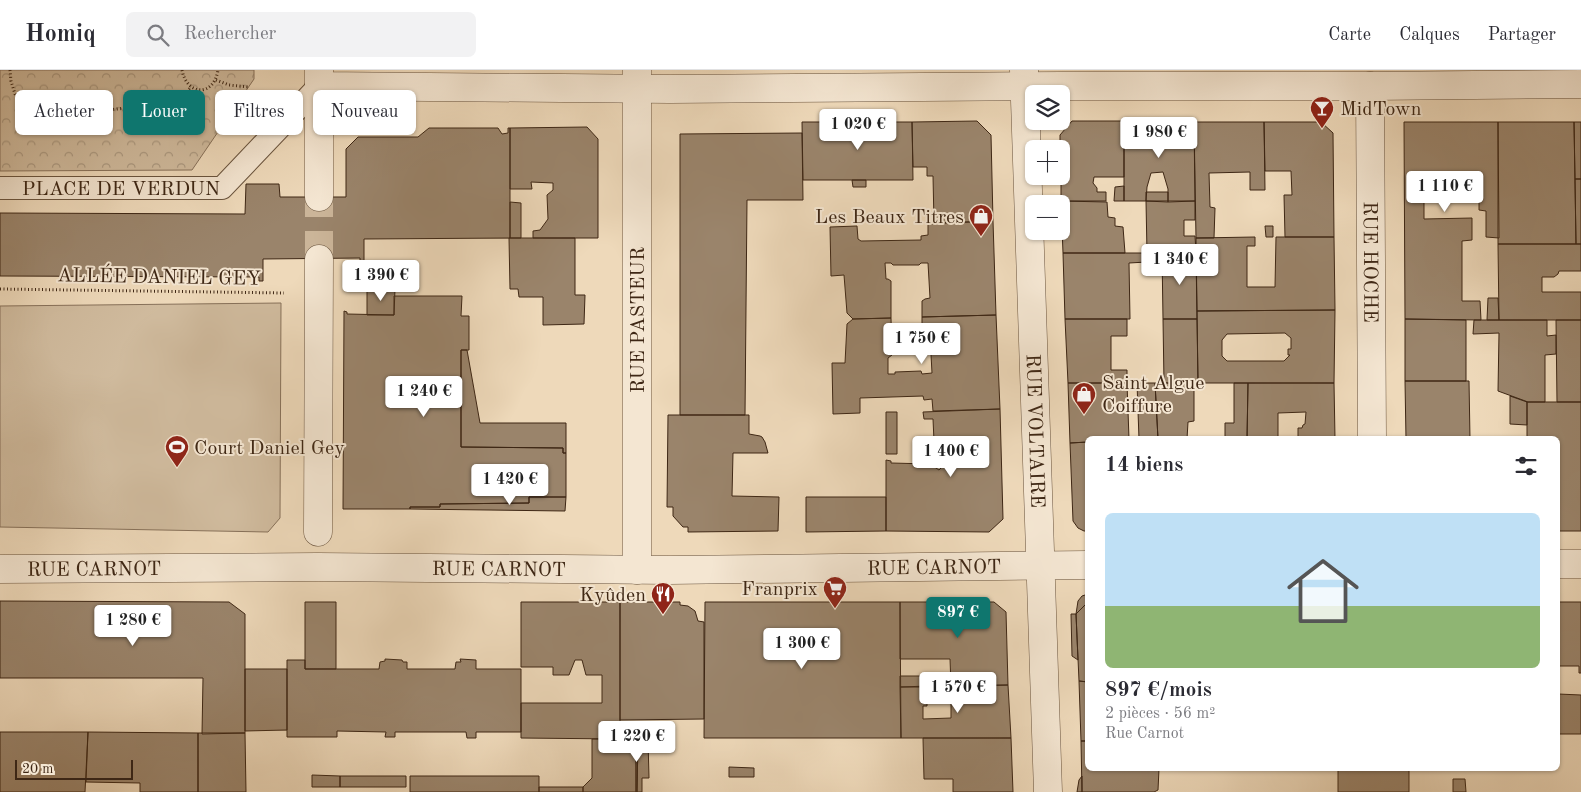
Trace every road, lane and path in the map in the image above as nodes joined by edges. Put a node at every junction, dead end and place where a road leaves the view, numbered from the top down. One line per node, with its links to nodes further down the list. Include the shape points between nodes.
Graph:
1 (10, 70): 10 (path, via 15,94 26,108 40,116 60,119 82,113 161,104 180,98)
2 (182, 70): 10 (path, via 184,80)
3 (218, 70): 6 (path)
4 (319, 78): 7 (street); 12 (lane, PLACE DE VERDUN, via 222,188); 13 (street)
5 (1025, 78): 7 (street); 9 (street); 22 (street, RUE VOLTAIRE)
6 (216, 80): 10 (path, via 210,87 200,90); 11 (path)
7 (637, 80): 24 (street, RUE PASTEUR)
8 (1581, 84): 9 (street)
9 (1370, 86): 17 (street, RUE HOCHE)
10 (191, 87)
11 (248, 88)
12 (0, 188)
13 (319, 197)
14 (319, 259): 16 (street)
15 (0, 289): 16 (path, ALLÉE DANIEL GEY)
16 (318, 294): 18 (street)
17 (1372, 436)
18 (318, 532)
19 (1560, 564): 20 (street)
20 (1581, 564)
21 (1085, 565): 22 (street, RUE CARNOT)
22 (1040, 566): 24 (street, RUE CARNOT); 25 (street, RUE VOLTAIRE)
23 (0, 569): 24 (street, RUE CARNOT)
24 (637, 570)
25 (1048, 792)

